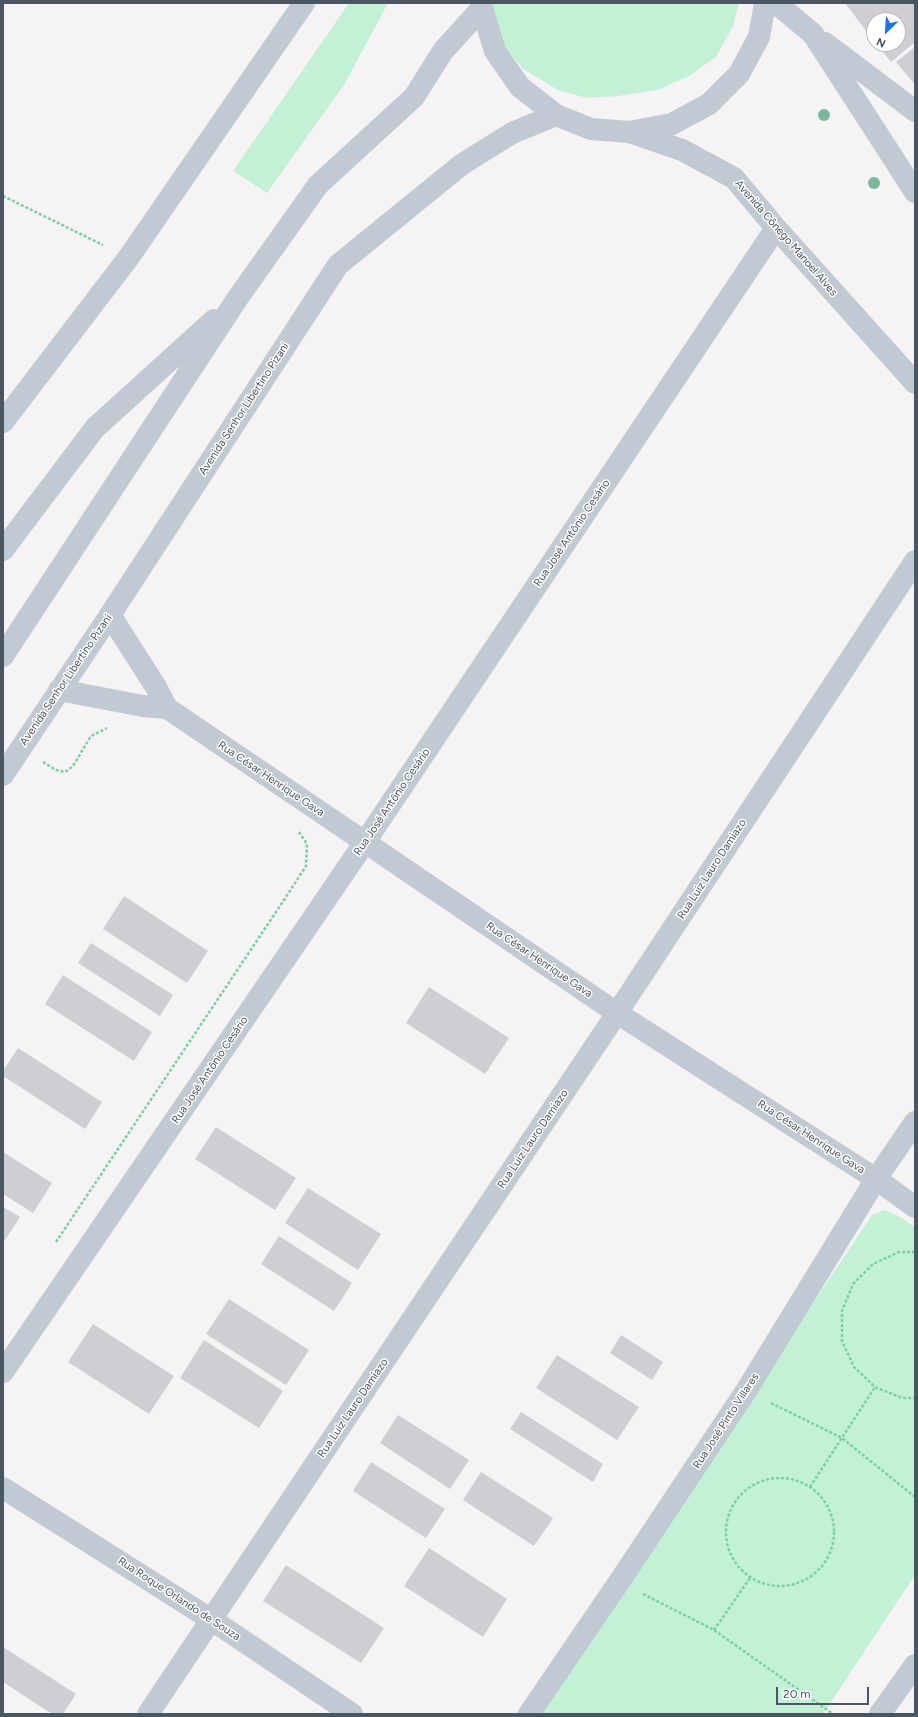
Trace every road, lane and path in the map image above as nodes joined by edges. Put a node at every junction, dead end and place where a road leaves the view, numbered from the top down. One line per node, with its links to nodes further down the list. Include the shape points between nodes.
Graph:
1 (304, 3): 12 (street)
2 (765, 3): 8 (street, via 759,36 739,74 709,104 672,124)
3 (776, 3): 5 (street)
4 (482, 6): 7 (street, via 495,51 520,87); 13 (street, via 443,51 414,96 318,185)
5 (813, 34): 6 (street); 9 (street)
6 (915, 111)
7 (556, 115): 8 (street, via 591,128); 18 (street, Avenida Senhor Libertino Pizani, via 512,133 461,165 338,265)
8 (629, 132): 11 (street, Avenida Cônego Manoel Alves, via 682,150 734,178)
9 (915, 192)
10 (3, 196): 12 (path)
11 (776, 228): 14 (street, Avenida Cônego Manoel Alves); 26 (street, Rua José Antônio Cesário)
12 (129, 257): 15 (street)
13 (237, 299): 16 (street, via 95,428); 19 (street)
14 (915, 383)
15 (3, 422)
16 (3, 550)
17 (915, 561): 27 (street, Rua Luiz Lauro Damiazo)
18 (110, 615): 20 (street, Avenida Senhor Libertino Pizani); 21 (street, Rua César Henrique Gava, via 156,686)
19 (3, 656)
20 (59, 690): 21 (street, Rua César Henrique Gava); 23 (street, Avenida Senhor Libertino Pizani)
21 (167, 708): 26 (street, Rua César Henrique Gava)
22 (112, 726): 23 (path, via 91,736 73,766 65,772 56,770)
23 (20, 748): 24 (street, Avenida Senhor Libertino Pizani)
24 (3, 775)
25 (297, 828): 31 (path, via 307,844 306,866)
26 (365, 842): 27 (street, Rua César Henrique Gava); 33 (street, Rua José Antônio Cesário)
27 (617, 1013): 29 (street, Rua César Henrique Gava); 43 (street, Rua Luiz Lauro Damiazo)
28 (915, 1122): 29 (street, Rua José Pinto Villares)
29 (876, 1179): 30 (street, Rua César Henrique Gava); 35 (street, Rua José Pinto Villares)
30 (915, 1207)
31 (54, 1245)
32 (915, 1252): 34 (path, via 899,1252 873,1264 853,1284 842,1311 842,1340 854,1367)
33 (3, 1372)
34 (875, 1387): 36 (path, via 902,1398); 37 (path)
35 (746, 1391): 37 (path); 42 (street, Rua José Pinto Villares)
36 (915, 1398)
37 (842, 1438): 38 (path); 40 (path)
38 (810, 1487): 41 (path, via 825,1502 833,1521 834,1542 826,1562 810,1577 791,1586 770,1586); 41 (path, via 790,1479 769,1479 749,1487 734,1502 726,1522 726,1543 735,1563)
39 (3, 1488): 43 (street, Rua Roque Orlando de Souza)
40 (915, 1497)
41 (750, 1578): 44 (path)
42 (619, 1582): 44 (path); 48 (street, Rua José Pinto Villares)
43 (212, 1620): 46 (street, Rua Luiz Lauro Damiazo); 47 (street, Rua Roque Orlando de Souza)
44 (714, 1630): 49 (path)
45 (915, 1665): 50 (street)
46 (148, 1714)
47 (352, 1714)
48 (529, 1714)
49 (833, 1714)
50 (880, 1714)

